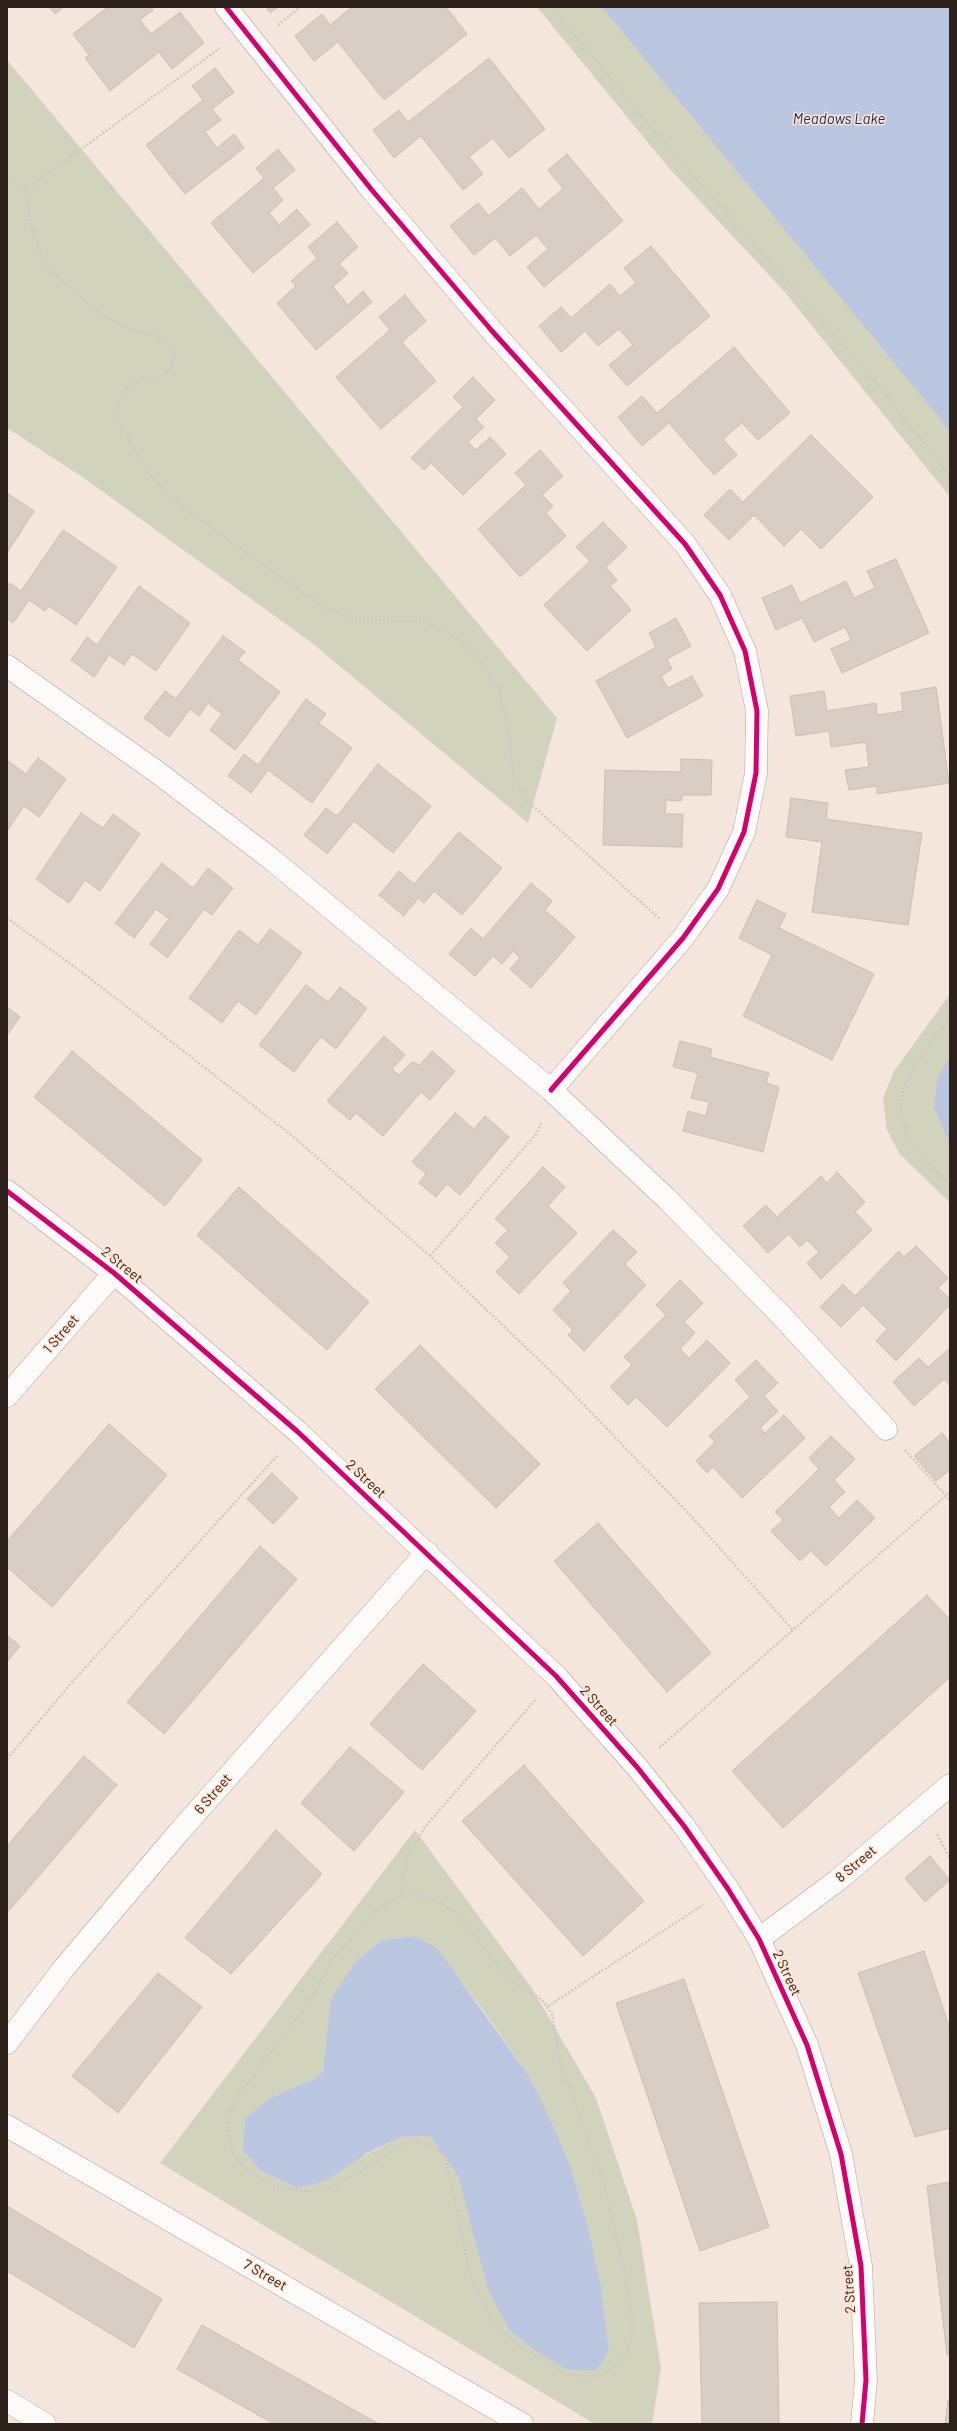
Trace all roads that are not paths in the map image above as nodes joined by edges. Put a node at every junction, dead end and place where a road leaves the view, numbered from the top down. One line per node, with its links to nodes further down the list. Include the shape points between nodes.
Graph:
1 (226, 7): 3 (street, via 371,190 492,332 685,544 720,595 744,651 755,704 756,773 744,832 718,889 683,938)
2 (7, 666): 3 (street, via 157,772 270,858)
3 (551, 1090): 7 (street, via 706,1239 779,1313)
4 (7, 1191): 5 (street, 2 Street)
5 (114, 1273): 6 (street, 1 Street); 8 (street, 2 Street, via 298,1432)
6 (7, 1396)
7 (886, 1429)
8 (427, 1552): 10 (street, 2 Street, via 556,1676 637,1767 684,1826 728,1889); 11 (street, 6 Street, via 179,1832 64,1968)
9 (950, 1784): 10 (street, 8 Street, via 838,1880)
10 (759, 1940): 16 (street, 2 Street, via 807,2045 841,2154 861,2266 866,2380)
11 (7, 2043)
12 (7, 2126): 15 (street, 7 Street)
13 (7, 2401): 14 (street)
14 (46, 2424)
15 (522, 2424)
16 (862, 2424)

